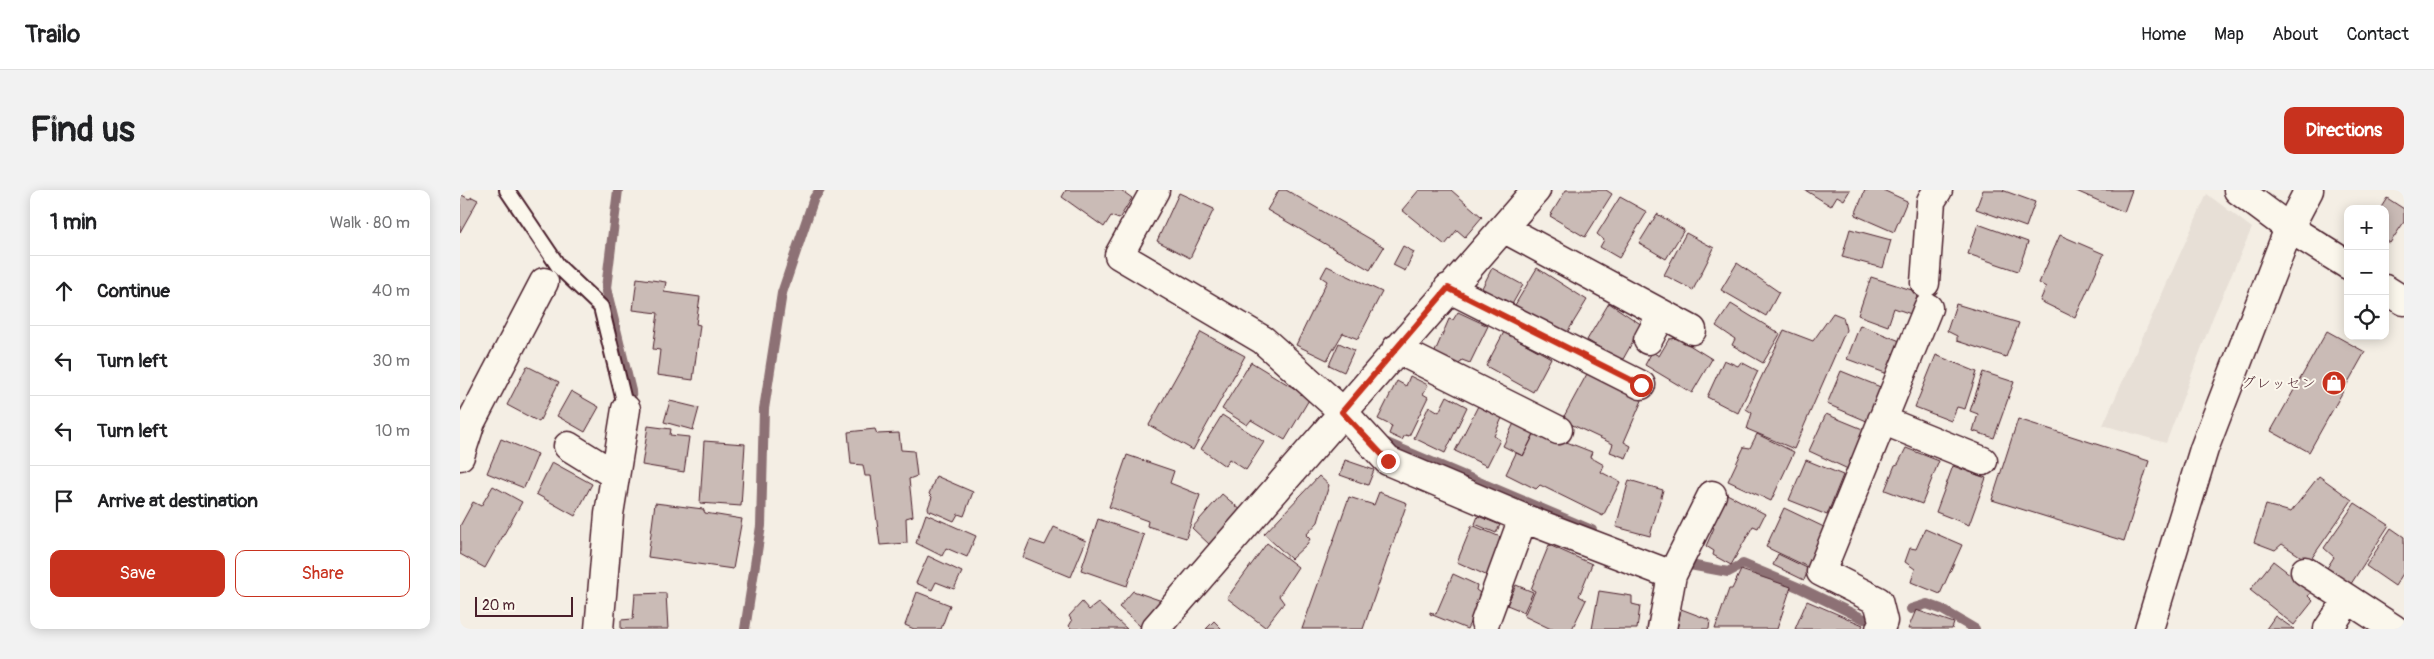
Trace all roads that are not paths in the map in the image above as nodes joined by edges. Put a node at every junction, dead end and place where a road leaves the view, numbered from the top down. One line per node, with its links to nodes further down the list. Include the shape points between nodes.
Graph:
1 (507, 190): 19 (lane, via 559,267 601,307)
2 (1155, 190): 20 (street, via 1119,255 1263,340)
3 (1536, 190): 7 (street)
4 (1938, 190): 21 (street, via 1931,201 1927,295)
5 (2238, 190): 8 (street)
6 (2309, 190): 8 (street)
7 (1503, 228): 11 (street); 14 (street)
8 (2289, 228): 9 (street); 37 (street, via 2204,449)
9 (2344, 263)
10 (544, 282): 24 (street, via 471,422)
11 (1448, 288): 17 (street); 18 (street)
12 (2389, 292): 13 (street)
13 (2404, 301)
14 (1662, 314): 15 (street); 16 (street)
15 (1692, 330)
16 (1648, 340)
17 (1396, 349): 20 (street); 22 (street)
18 (1641, 385)
19 (626, 409): 26 (street)
20 (1342, 412): 28 (street, via 1388,461); 35 (street)
21 (1882, 420): 25 (street); 32 (street, via 1821,572 1878,601)
22 (1558, 430)
23 (568, 446): 26 (street)
24 (460, 456)
25 (1983, 461)
26 (616, 475): 34 (street, via 609,514)
27 (1712, 495): 30 (street)
28 (1523, 518): 30 (street); 33 (street)
29 (2305, 571): 31 (street)
30 (1672, 575): 36 (street)
31 (2348, 600): 38 (street); 39 (street)
32 (1881, 620)
33 (1485, 622)
34 (599, 629)
35 (1155, 629)
36 (1662, 629)
37 (2149, 629)
38 (2328, 629)
39 (2394, 629)

